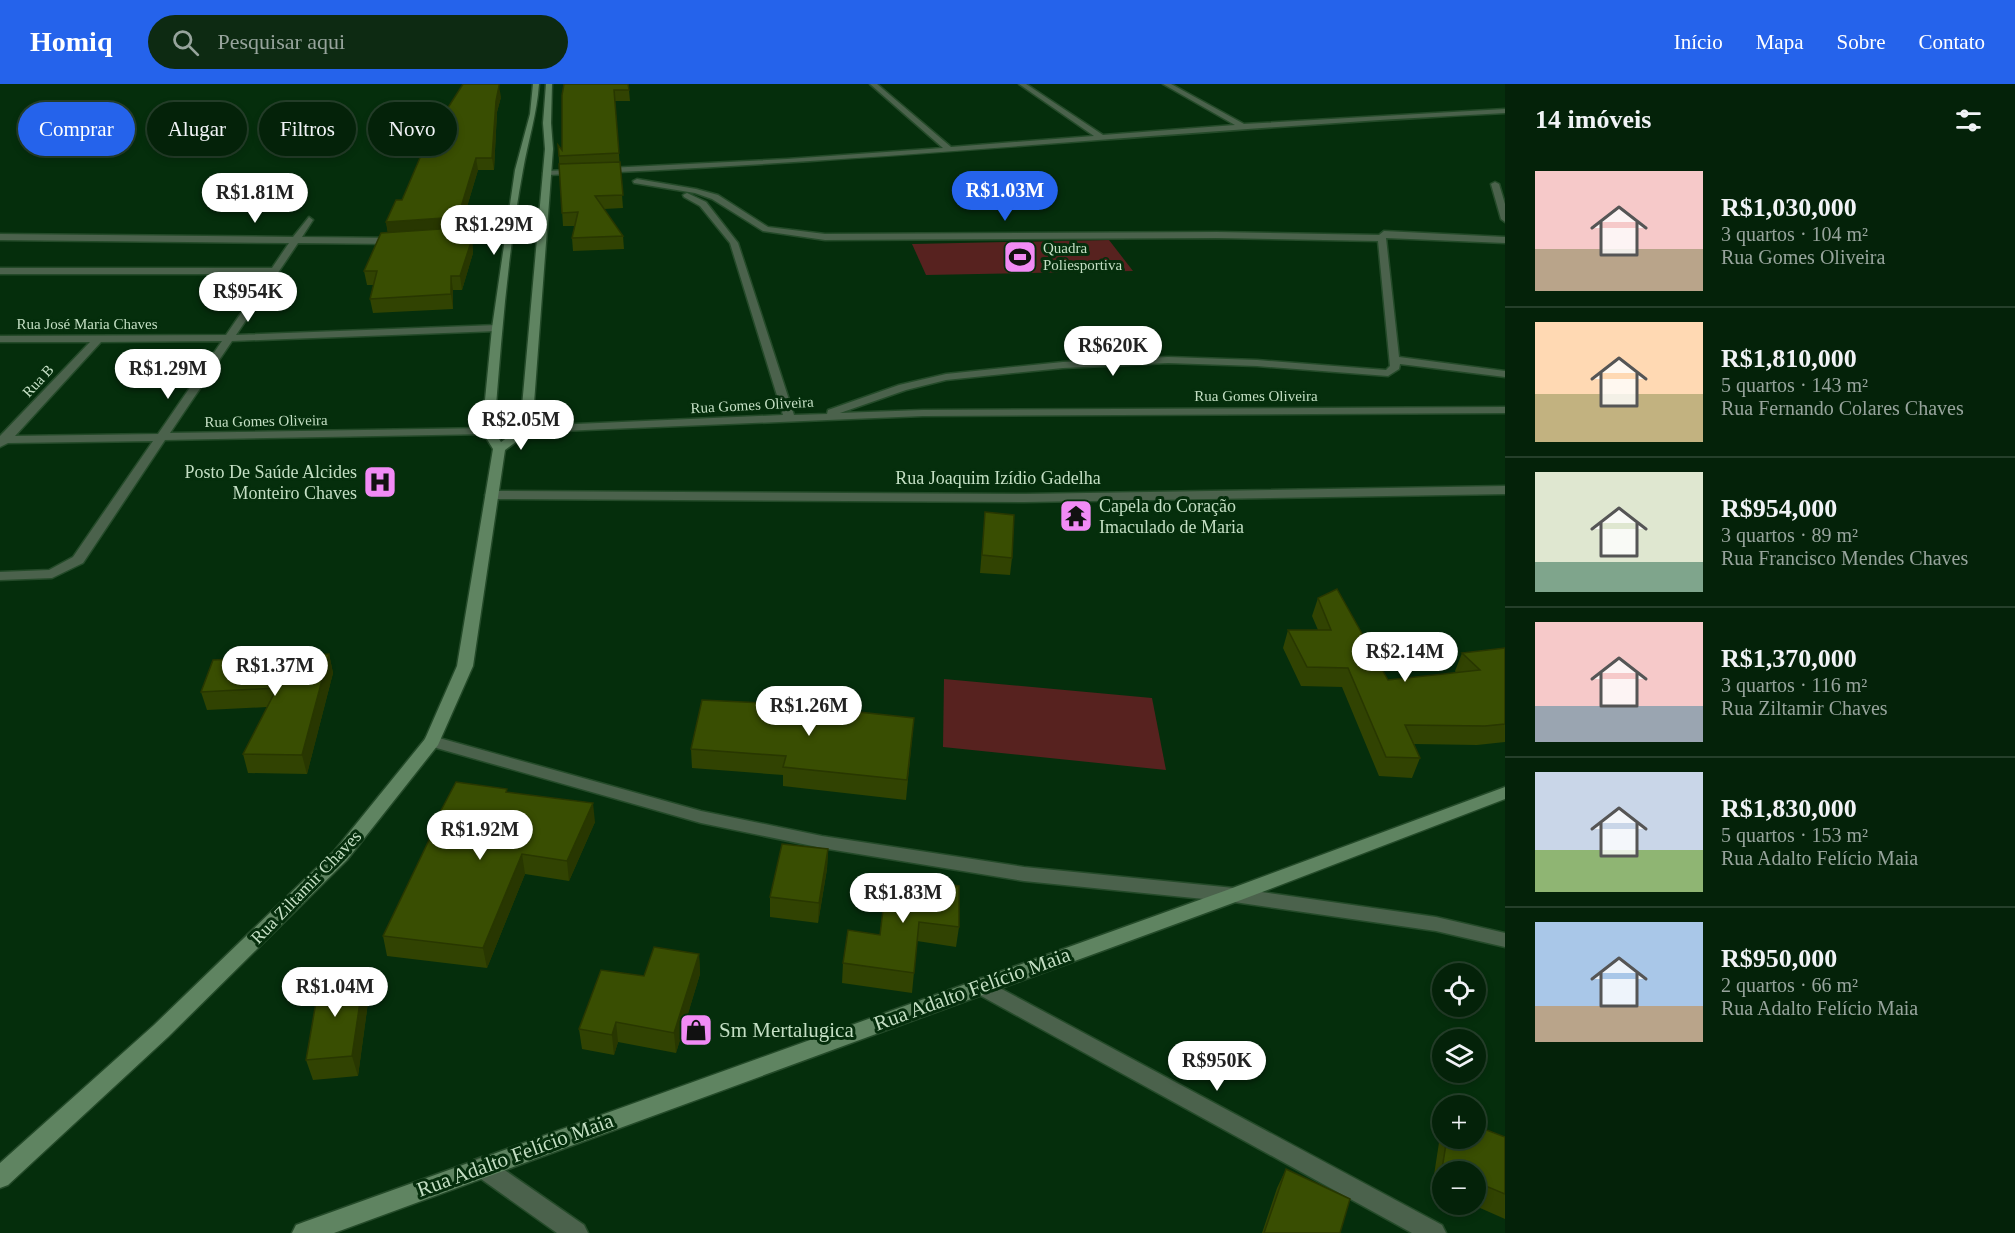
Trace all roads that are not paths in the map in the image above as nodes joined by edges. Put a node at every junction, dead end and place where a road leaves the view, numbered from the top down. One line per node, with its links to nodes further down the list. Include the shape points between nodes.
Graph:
1 (536, 84): 9 (street)
2 (549, 84): 9 (street, via 547,123)
3 (873, 84): 10 (street)
4 (1023, 84): 8 (street)
5 (1166, 84): 7 (street)
6 (1505, 111): 7 (street)
7 (1244, 127): 8 (street)
8 (1102, 138): 10 (street)
9 (536, 149): 12 (street); 17 (street)
10 (950, 150): 11 (street)
11 (591, 172): 12 (street); 13 (street)
12 (547, 173): 35 (street)
13 (637, 181): 20 (street, via 715,197 766,229 825,237); 34 (street, via 670,189 704,204 734,243)
14 (1496, 184): 15 (street)
15 (1505, 219)
16 (309, 220): 19 (street)
17 (512, 228): 21 (street); 26 (street)
18 (0, 237): 19 (street)
19 (294, 238): 22 (street); 24 (street)
20 (1382, 238): 23 (street, via 1394,233); 30 (street)
21 (428, 239)
22 (405, 240)
23 (1505, 240)
24 (274, 271): 25 (street); 28 (street)
25 (0, 272)
26 (497, 328): 28 (street, Rua José Maria Chaves); 36 (street)
27 (99, 338): 28 (street, Rua José Maria Chaves); 29 (street, Rua José Maria Chaves); 38 (street, Rua B)
28 (229, 338): 37 (street)
29 (0, 339)
30 (1395, 360): 31 (street); 33 (street, via 1395,367 1383,374 1257,363 1063,365 946,377 903,387)
31 (1505, 374)
32 (1505, 410): 33 (street, Rua Gomes Oliveira, via 934,412)
33 (817, 417): 34 (street, Rua Gomes Oliveira)
34 (789, 418): 35 (street, Rua Gomes Oliveira)
35 (526, 430): 36 (street, Rua Gomes Oliveira); 39 (street)
36 (488, 431): 37 (street, Rua Gomes Oliveira); 39 (street)
37 (159, 439): 38 (street, Rua Gomes Oliveira); 42 (street, via 78,560 52,574)
38 (2, 442)
39 (499, 450): 41 (street, Rua Ziltamir Chaves)
40 (1503, 491): 41 (street, Rua Joaquim Izídio Gadelha, via 1024,498)
41 (491, 495): 43 (street, Rua Ziltamir Chaves, via 465,666)
42 (0, 576)
43 (432, 741): 45 (street, via 700,818 822,842 1024,874); 49 (street, Rua Ziltamir Chaves, via 341,855 161,1031)
44 (1505, 793): 45 (street, Rua Adalto Felício Maia)
45 (1234, 895): 46 (street, via 1436,924); 47 (street, Rua Adalto Felício Maia)
46 (1505, 940)
47 (981, 986): 48 (street, Rua Adalto Felício Maia); 52 (street)
48 (482, 1167): 50 (street, Rua Adalto Felício Maia); 51 (street)
49 (0, 1178)
50 (304, 1233)
51 (576, 1233)
52 (1434, 1233)

